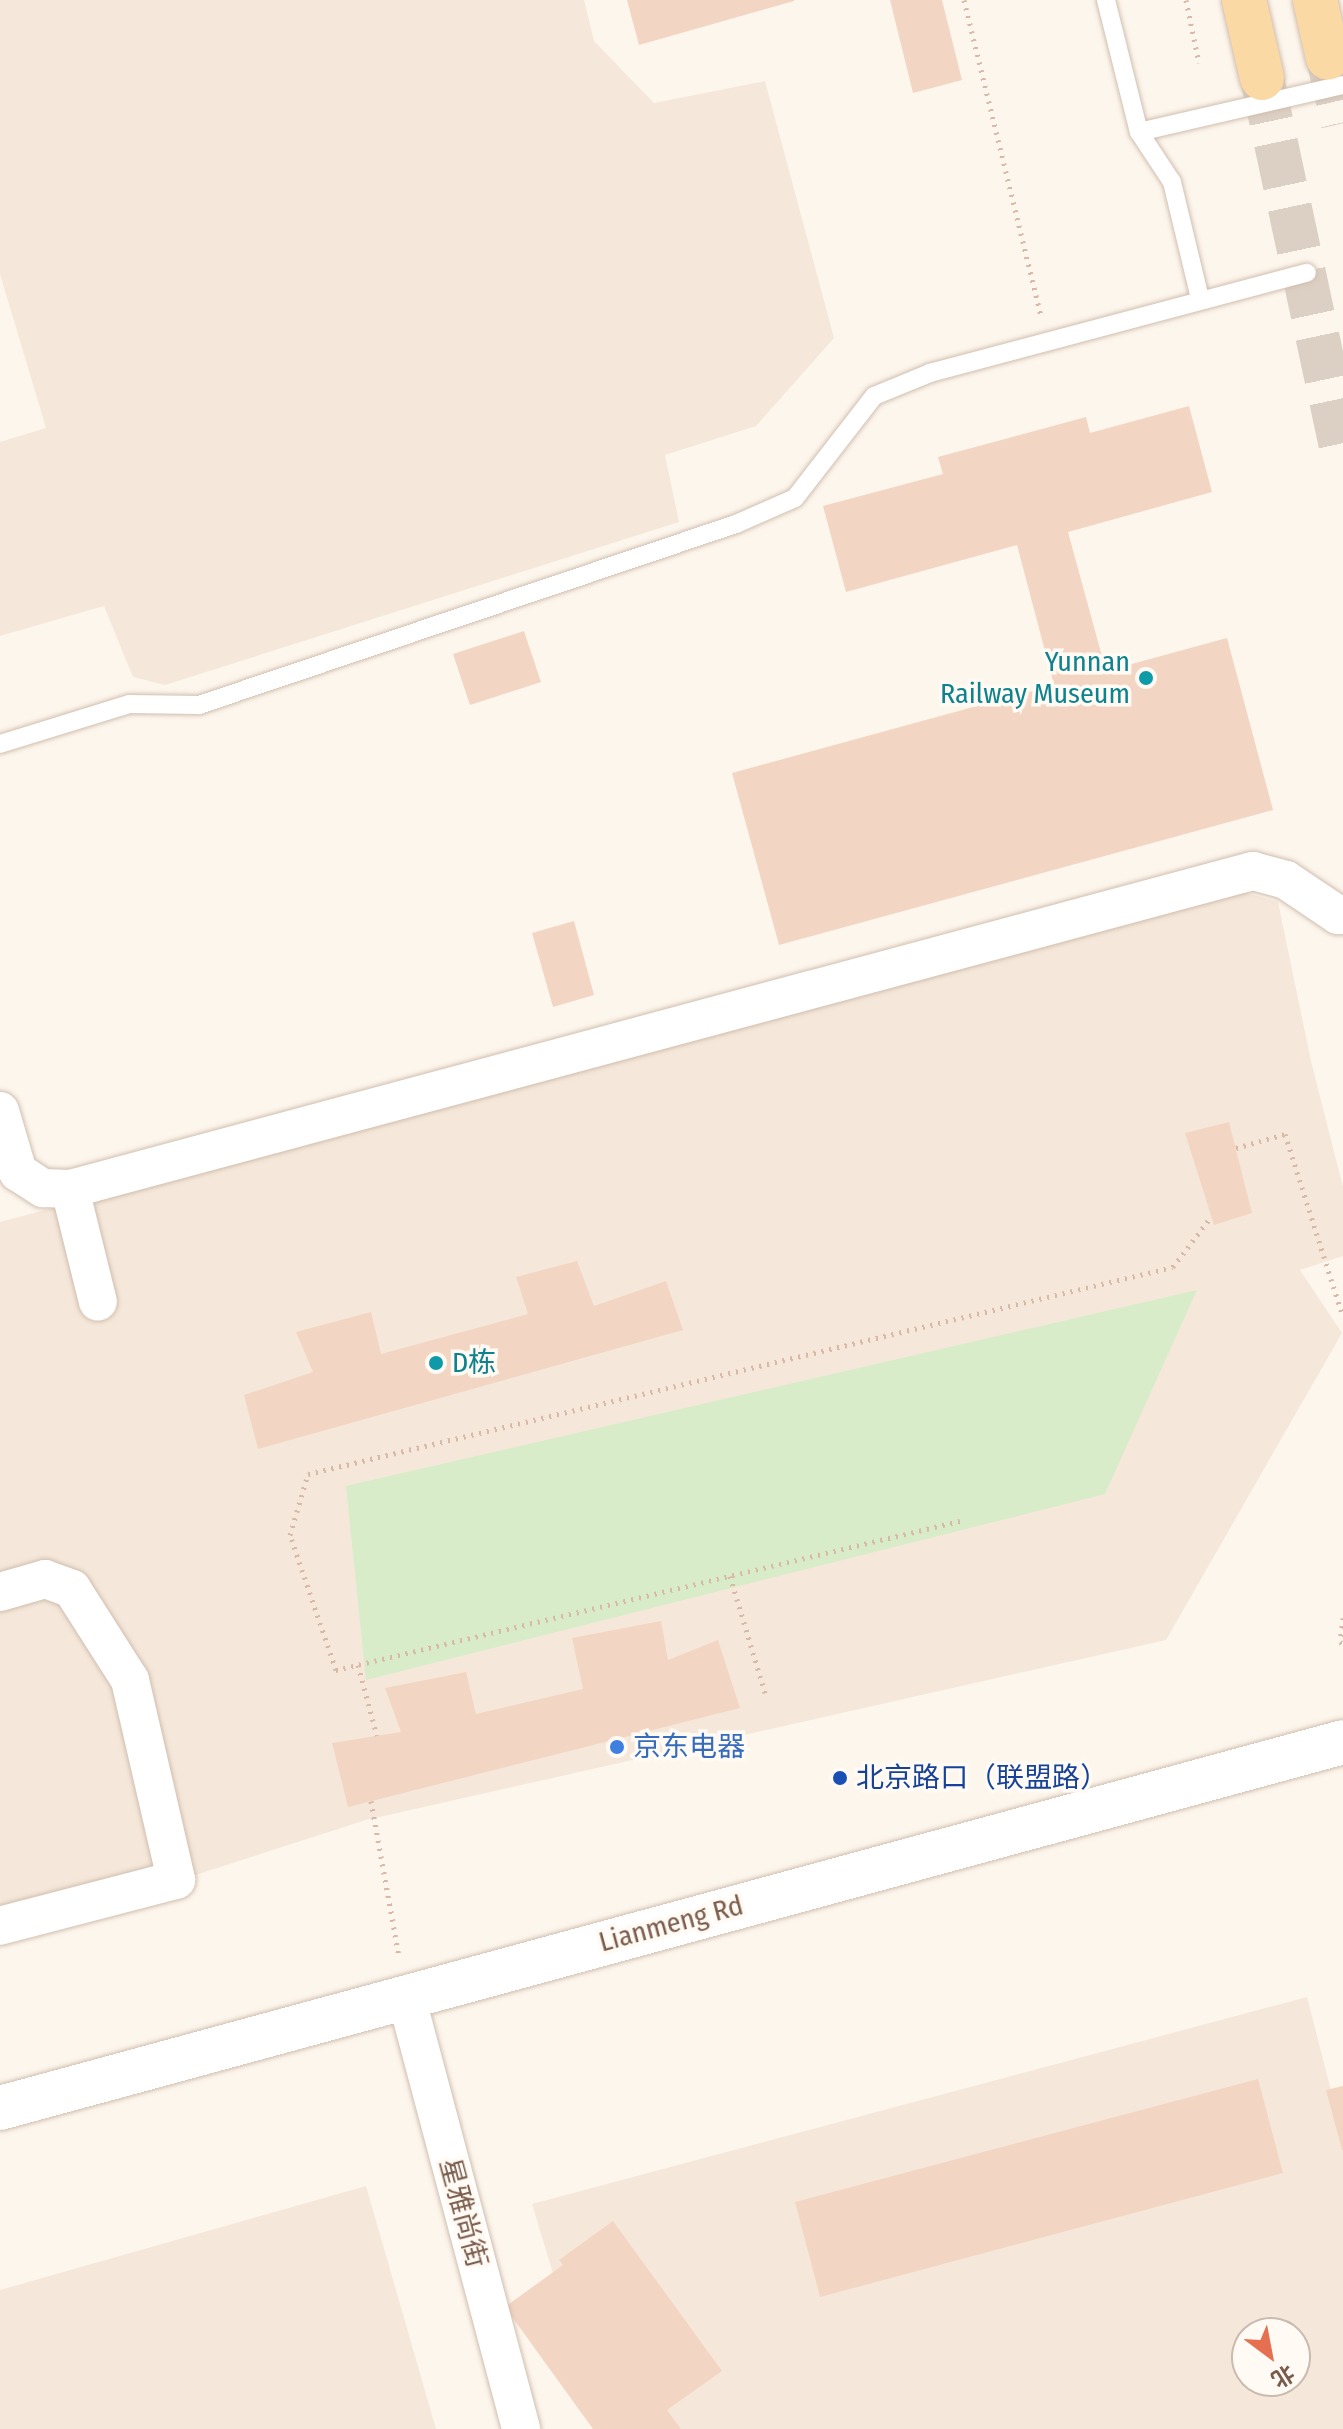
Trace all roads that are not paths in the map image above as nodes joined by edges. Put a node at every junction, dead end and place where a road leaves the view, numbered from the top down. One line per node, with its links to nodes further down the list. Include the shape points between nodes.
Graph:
1 (1106, 0): 6 (lane)
2 (1244, 0): 5 (main road)
3 (1315, 0): 4 (main road)
4 (1336, 72): 6 (lane)
5 (1262, 78)
6 (1139, 132): 8 (lane, via 1172,182)
7 (1307, 273): 8 (lane)
8 (1200, 299): 9 (lane, via 930,373 874,396 795,498 736,524 199,705 129,704)
9 (0, 744)
10 (1343, 915): 12 (street, via 1286,880 1253,871)
11 (0, 1111): 12 (street, via 18,1172 43,1188)
12 (70, 1189): 13 (street)
13 (98, 1302)
14 (0, 1592): 16 (street, via 45,1579 72,1589 130,1680 176,1880)
15 (1343, 1742): 17 (street, Lianmeng Rd)
16 (0, 1926)
17 (406, 1996): 18 (street, Lianmeng Rd); 19 (street, 星雅尚街)
18 (0, 2108)
19 (521, 2429)

